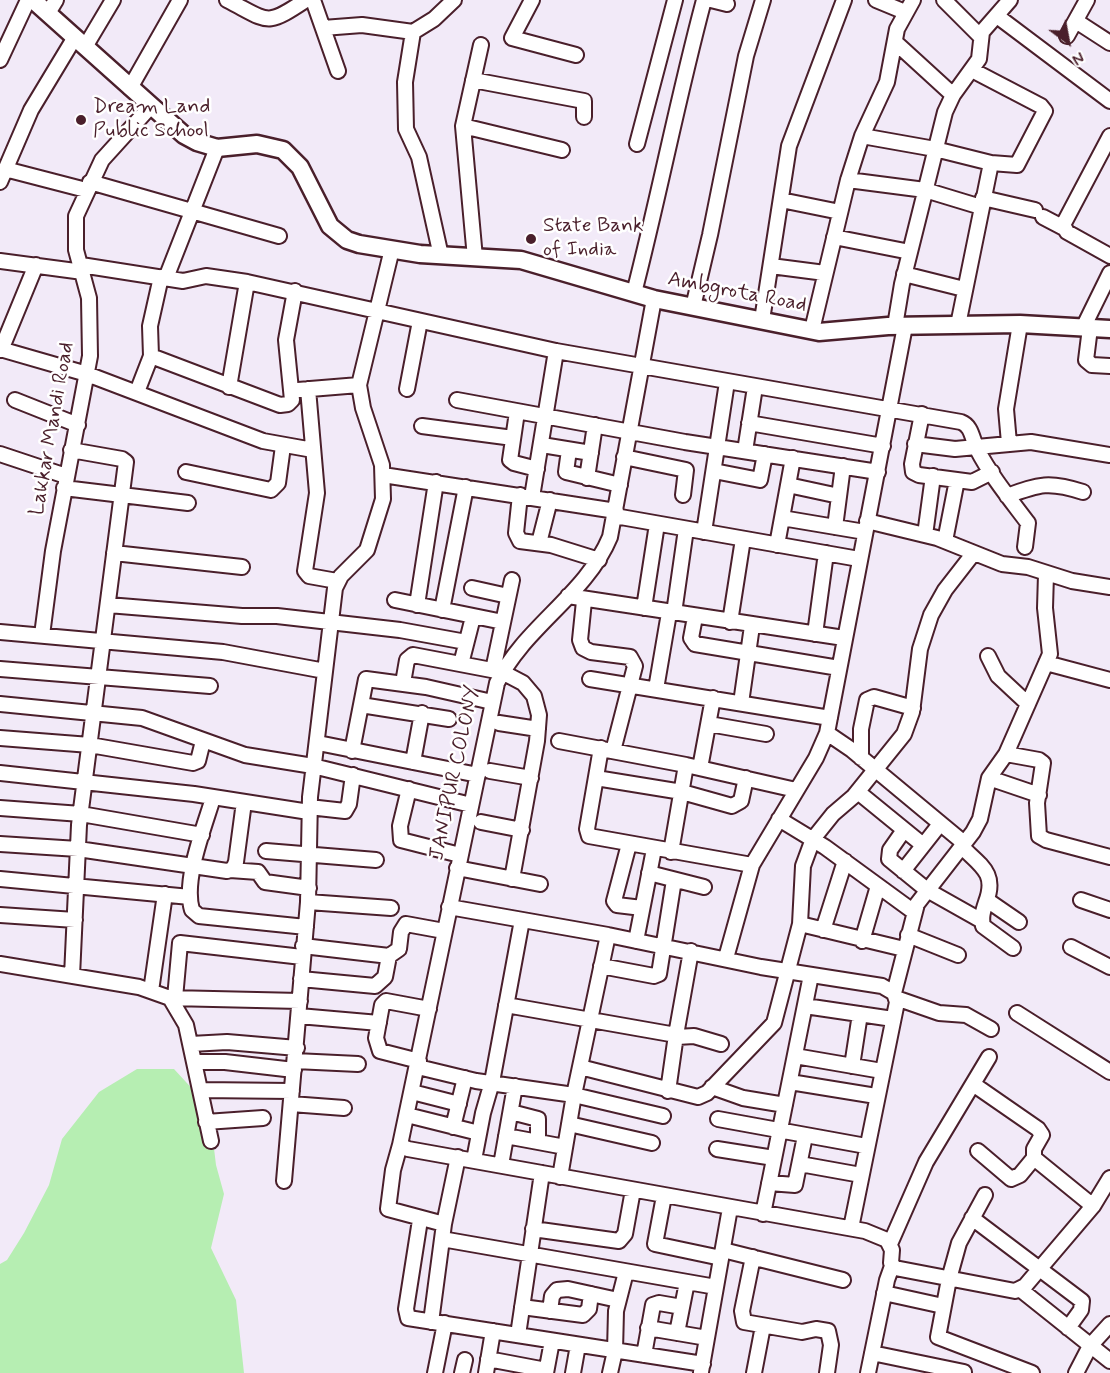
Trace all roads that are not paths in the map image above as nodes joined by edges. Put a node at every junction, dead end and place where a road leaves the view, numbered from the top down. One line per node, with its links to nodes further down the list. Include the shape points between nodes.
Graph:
1 (28, 0): 34 (street)
2 (33, 0): 21 (main road, Ambgrota Road)
3 (112, 0): 29 (street)
4 (180, 0): 38 (street)
5 (227, 0): 6 (street, via 267,20 275,20)
6 (306, 0)
7 (313, 0): 25 (street)
8 (454, 0): 26 (street, via 434,20)
9 (532, 0): 33 (street, via 512,38)
10 (675, 0): 46 (street)
11 (704, 0): 78 (street)
12 (711, 0): 20 (street)
13 (763, 0): 80 (street, via 746,56)
14 (844, 0): 55 (street, via 789,146)
15 (876, 0): 22 (street)
16 (913, 0): 22 (street)
17 (944, 0): 27 (street)
18 (1008, 1): 23 (street)
19 (1085, 1): 24 (street)
20 (727, 4)
21 (52, 7): 29 (main road, Ambgrota Road)
22 (905, 12): 30 (street)
23 (997, 16): 27 (street); 40 (street)
24 (1076, 21): 28 (street); 31 (street)
25 (323, 28): 26 (street, via 362,25); 36 (street)
26 (413, 32): 64 (street, via 406,66 406,129 419,158)
27 (980, 36): 35 (street, via 979,59)
28 (1067, 36)
29 (80, 42): 38 (main road, Ambgrota Road); 51 (street, via 31,110)
30 (895, 42): 39 (street); 44 (street, via 887,82)
31 (1110, 43)
32 (482, 45): 37 (street)
33 (576, 55)
34 (0, 60)
35 (972, 70): 39 (street); 50 (street, via 1045,111 1017,165)
36 (338, 71)
37 (472, 80): 42 (street, via 584,100); 43 (street)
38 (130, 88): 41 (main road, Ambgrota Road)
39 (953, 95): 48 (street)
40 (1110, 101)
41 (151, 106): 47 (main road, Ambgrota Road, via 184,135); 53 (street, Lakkar Mandi Road, via 111,148)
42 (584, 117)
43 (463, 126): 49 (street); 66 (street)
44 (862, 136): 48 (street); 52 (street)
45 (1110, 136): 59 (street, via 1064,220)
46 (637, 144)
47 (217, 148): 57 (street); 62 (main road, Ambgrota Road, via 257,144 283,150 300,167 330,226 347,240)
48 (935, 149): 50 (street); 54 (street)
49 (562, 150)
50 (991, 164): 56 (street)
51 (2, 176): 53 (street)
52 (848, 180): 54 (street); 58 (street)
53 (88, 186): 57 (street); 70 (street, Lakkar Mandi Road, via 76,216)
54 (925, 190): 56 (street); 63 (street)
55 (781, 200): 58 (street); 69 (street)
56 (982, 202): 59 (street, via 1039,213); 76 (street)
57 (190, 213): 60 (street); 74 (street)
58 (840, 213): 61 (street)
59 (1064, 228): 65 (street)
60 (279, 236)
61 (834, 237): 63 (street); 71 (street)
62 (392, 249): 64 (main road, Ambgrota Road); 81 (street)
63 (910, 252): 73 (street)
64 (441, 256): 66 (main road, Ambgrota Road)
65 (1110, 256)
66 (475, 258): 78 (main road, Ambgrota Road, via 538,263)
67 (0, 261): 68 (street)
68 (36, 265): 70 (street); 90 (street)
69 (771, 266): 71 (street); 82 (street)
70 (82, 268): 74 (street); 95 (street, Lakkar Mandi Road, via 90,310)
71 (825, 273): 89 (street)
72 (1110, 273): 87 (street)
73 (904, 274): 76 (street); 86 (street)
74 (163, 278): 75 (street, via 183,281 206,276); 92 (street, via 150,326)
75 (247, 282): 77 (street); 98 (street)
76 (964, 289): 85 (street)
77 (296, 291): 81 (street); 102 (street, via 286,340)
78 (634, 293): 79 (main road, Ambgrota Road)
79 (654, 299): 80 (main road, Ambgrota Road); 94 (street, JANIPUR COLONY)
80 (693, 307): 82 (main road, Ambgrota Road)
81 (378, 311): 83 (street); 97 (street)
82 (762, 320): 89 (main road, Ambgrota Road)
83 (420, 321): 91 (street); 101 (street)
84 (1020, 324): 85 (main road, Ambgrota Road); 87 (main road, Ambgrota Road); 117 (street, via 1006,409)
85 (958, 325): 86 (main road, Ambgrota Road)
86 (900, 326): 89 (main road, Ambgrota Road); 106 (street)
87 (1086, 328): 88 (main road, Ambgrota Road); 93 (street, via 1086,360 1092,365)
88 (1110, 329)
89 (812, 330)
90 (0, 350): 95 (street)
91 (556, 351): 94 (street); 109 (street)
92 (150, 356): 98 (street); 103 (street)
93 (1110, 366)
94 (643, 367): 96 (street); 114 (street, JANIPUR COLONY)
95 (87, 374): 103 (street); 112 (street, Lakkar Mandi Road)
96 (727, 382): 99 (street); 121 (street)
97 (359, 385): 100 (street); 141 (street)
98 (229, 387): 102 (street, via 284,406 292,400)
99 (755, 387): 106 (street); 110 (street)
100 (308, 389): 102 (street); 125 (street)
101 (407, 389)
102 (291, 391)
103 (137, 392): 120 (street)
104 (15, 400): 112 (street)
105 (457, 400): 107 (street)
106 (890, 410): 108 (street); 123 (street)
107 (517, 412): 109 (street); 115 (street)
108 (922, 414): 118 (street); 122 (street, via 966,424)
109 (546, 417): 111 (street); 119 (street)
110 (749, 423): 123 (street); 127 (street)
111 (596, 424): 114 (street); 128 (street)
112 (78, 425): 124 (street, Lakkar Mandi Road)
113 (422, 426): 115 (street)
114 (629, 430): 116 (street); 132 (street, JANIPUR COLONY)
115 (513, 438): 136 (street, via 510,459)
116 (686, 442): 121 (street); 135 (street)
117 (1009, 443): 122 (street); 131 (street, via 1044,443)
118 (915, 444): 122 (street, via 956,449); 142 (street, via 913,472)
119 (542, 445): 126 (street); 136 (street)
120 (283, 446): 125 (street); 138 (street, via 278,483 271,490)
121 (718, 446): 127 (street); 137 (street)
122 (976, 446): 140 (street)
123 (883, 447): 139 (street)
124 (71, 450): 145 (street, Lakkar Mandi Road); 152 (street, via 125,460)
125 (313, 450): 179 (street, via 317,493 305,571 309,576)
126 (569, 450): 128 (street); 143 (street, via 566,472)
127 (745, 451): 130 (street)
128 (591, 453): 143 (street)
129 (0, 454): 145 (street)
130 (765, 454): 133 (street); 137 (street, via 759,480)
131 (1110, 455)
132 (624, 457): 135 (street); 147 (street, JANIPUR COLONY)
133 (793, 458): 134 (street); 148 (street)
134 (843, 466): 139 (street); 154 (street)
135 (681, 468): 151 (street, via 687,472)
136 (537, 469): 153 (street)
137 (714, 471): 164 (street)
138 (186, 472)
139 (878, 472): 161 (street)
140 (992, 472): 144 (street, via 977,481); 155 (street)
141 (383, 475): 146 (street); 179 (street, via 383,499 367,550)
142 (933, 477): 144 (street); 165 (street)
143 (587, 478): 147 (street)
144 (957, 480): 167 (street)
145 (65, 482): 152 (street); 199 (street, Lakkar Mandi Road)
146 (436, 482): 149 (street); 187 (street)
147 (620, 484): 158 (street, JANIPUR COLONY)
148 (788, 485): 154 (street); 159 (street)
149 (466, 487): 153 (street); 189 (street)
150 (1083, 492): 155 (street, via 1044,483)
151 (682, 495)
152 (120, 496): 157 (street); 171 (street)
153 (526, 496): 156 (street); 168 (street, via 516,525 517,537)
154 (839, 496): 162 (street)
155 (1007, 496): 170 (street, via 1028,523)
156 (550, 500): 158 (street); 168 (street)
157 (188, 503)
158 (616, 514): 160 (street); 174 (street, JANIPUR COLONY)
159 (782, 518): 162 (street); 169 (street)
160 (657, 524): 163 (street); 188 (street)
161 (866, 526): 162 (street); 165 (street); 175 (street)
162 (835, 527)
163 (686, 529): 164 (street); 190 (street)
164 (704, 532): 166 (street)
165 (925, 535): 167 (street)
166 (743, 539): 169 (street); 194 (street)
167 (945, 541): 173 (street)
168 (539, 543): 174 (street)
169 (777, 545): 172 (street)
170 (1025, 547)
171 (114, 553): 176 (street); 186 (street)
172 (826, 553): 175 (street); 198 (street)
173 (973, 554): 177 (street); 224 (street, via 931,615 916,668)
174 (599, 560): 183 (street, JANIPUR COLONY)
175 (859, 560): 200 (street)
176 (242, 567)
177 (1046, 574): 180 (street); 205 (street, via 1045,620 1051,647)
178 (512, 580): 182 (street)
179 (337, 581): 195 (street)
180 (1110, 587)
181 (472, 588): 182 (street)
182 (508, 596): 193 (street)
183 (568, 596): 185 (street); 210 (street, JANIPUR COLONY)
184 (395, 600): 187 (street)
185 (584, 601): 188 (street); 215 (street, via 581,645 591,652 632,658 635,666)
186 (108, 604): 195 (street, via 248,617 277,616); 201 (street)
187 (417, 605): 189 (street)
188 (644, 608): 190 (street)
189 (442, 610): 191 (street)
190 (672, 613): 192 (street); 217 (street)
191 (473, 616): 193 (street); 202 (street)
192 (695, 617): 194 (street); 203 (street, via 691,638 695,644)
193 (503, 622): 210 (street)
194 (730, 622): 196 (street)
195 (331, 624): 202 (street, via 400,630); 209 (street)
196 (752, 626): 198 (street); 203 (street)
197 (0, 632): 199 (street)
198 (815, 634): 200 (street)
199 (36, 635): 201 (street)
200 (844, 638): 207 (street)
201 (104, 642): 209 (street, via 223,652); 211 (street)
202 (466, 642): 206 (street)
203 (748, 652): 207 (street); 220 (street)
204 (988, 656): 222 (street, via 998,676)
205 (1046, 663): 213 (street); 222 (street)
206 (461, 664): 210 (street); 214 (street, via 413,655 407,660)
207 (839, 668): 227 (street)
208 (0, 669): 211 (street)
209 (325, 671): 237 (street)
210 (497, 671): 219 (street, JANIPUR COLONY); 231 (street, via 529,689 539,715)
211 (99, 679): 216 (street); 225 (street)
212 (590, 679): 215 (street)
213 (1110, 680)
214 (403, 683): 219 (street); 223 (street, via 366,679)
215 (629, 684): 217 (street); 239 (street)
216 (210, 686)
217 (656, 689): 218 (street)
218 (713, 698): 220 (street); 230 (street)
219 (492, 702): 247 (street, JANIPUR COLONY)
220 (741, 703): 227 (street)
221 (0, 704): 225 (street)
222 (1029, 704): 241 (street)
223 (361, 705): 226 (street); 240 (street)
224 (913, 708): 242 (street, via 874,697 867,700); 246 (street, via 904,734)
225 (94, 713): 235 (street, via 142,718); 238 (street)
226 (422, 713): 228 (street); 243 (street)
227 (830, 718): 232 (street)
228 (449, 719)
229 (499, 723): 231 (street)
230 (709, 724): 233 (street); 245 (street)
231 (538, 729): 250 (street)
232 (827, 733): 242 (street); 256 (street)
233 (766, 734)
234 (0, 738): 238 (street)
235 (203, 741): 238 (street, via 198,761 193,763); 244 (street, via 245,755)
236 (560, 741): 239 (street)
237 (318, 743): 240 (street); 244 (street)
238 (90, 745): 254 (street)
239 (607, 749): 245 (street); 251 (street)
240 (352, 751): 243 (street)
241 (1005, 754): 253 (street); 259 (street, via 1041,761)
242 (861, 758): 246 (street)
243 (413, 762): 247 (street)
244 (313, 766): 249 (street); 264 (street)
245 (693, 766): 252 (street); 257 (street)
246 (874, 769): 258 (street); 268 (street)
247 (484, 773): 250 (street); 262 (street, JANIPUR COLONY)
248 (0, 774): 254 (street)
249 (352, 775): 255 (street); 264 (street, via 345,811)
250 (531, 778): 270 (street)
251 (596, 778): 257 (street); 274 (street, via 588,835)
252 (746, 778): 256 (street); 257 (street, via 741,801 736,806)
253 (989, 778): 259 (street); 275 (street, via 980,819)
254 (85, 782): 260 (street); 265 (street)
255 (409, 789): 262 (street); 285 (street, via 400,826 401,840)
256 (796, 790): 266 (street)
257 (682, 792): 280 (street)
258 (858, 792): 269 (street); 272 (street)
259 (1039, 795): 282 (street, via 1040,837)
260 (213, 798): 261 (street); 271 (street)
261 (244, 802): 264 (street); 288 (street, via 236,862)
262 (471, 805): 285 (street, JANIPUR COLONY)
263 (0, 808): 265 (street)
264 (309, 810): 281 (street)
265 (81, 814): 271 (street); 277 (street)
266 (779, 819): 272 (street); 286 (street)
267 (481, 822): 270 (street)
268 (940, 824): 275 (street); 276 (street)
269 (904, 830): 276 (street); 289 (street, via 888,857)
270 (522, 831): 292 (street)
271 (202, 835): 287 (street)
272 (813, 839): 284 (street); 314 (street, via 803,866)
273 (0, 844): 277 (street)
274 (629, 844): 278 (street); 306 (street, via 614,901 617,905)
275 (962, 844): 298 (street); 302 (street, via 990,878)
276 (923, 845): 289 (street)
277 (78, 849): 287 (street); 295 (street)
278 (654, 849): 280 (street); 290 (street)
279 (266, 851): 281 (street)
280 (671, 852): 286 (street)
281 (309, 854): 283 (street); 300 (street)
282 (1110, 857)
283 (376, 860)
284 (845, 861): 296 (street); 316 (street)
285 (459, 862): 292 (street); 304 (street, JANIPUR COLONY)
286 (752, 865): 330 (street)
287 (194, 867): 288 (street); 301 (street)
288 (230, 870): 300 (street, via 258,872 265,882)
289 (903, 871): 298 (street)
290 (650, 873): 293 (street); 306 (street)
291 (0, 879): 295 (street)
292 (512, 879): 294 (street)
293 (674, 880): 297 (street); 322 (street)
294 (540, 884)
295 (76, 885): 299 (street); 310 (street)
296 (878, 886): 308 (street); 321 (street)
297 (704, 887)
298 (927, 890): 308 (street); 312 (street)
299 (165, 894): 301 (street); 338 (street)
300 (309, 895): 305 (street); 315 (street)
301 (190, 897): 315 (street, via 192,910 200,916)
302 (987, 900): 312 (street); 313 (street)
303 (1081, 900): 307 (street)
304 (448, 907): 311 (street); 317 (street, JANIPUR COLONY)
305 (391, 908)
306 (642, 908): 320 (street)
307 (1110, 910)
308 (914, 912): 319 (street)
309 (0, 915): 310 (street)
310 (75, 920): 336 (street)
311 (522, 920): 318 (street); 342 (street)
312 (982, 921): 324 (street, via 986,930)
313 (1019, 921)
314 (800, 924): 316 (street); 334 (street)
315 (306, 927): 326 (street)
316 (823, 930): 321 (street)
317 (444, 931): 329 (street, via 406,924 399,949); 344 (street, JANIPUR COLONY)
318 (608, 935): 320 (street); 332 (street)
319 (908, 935): 325 (street); 328 (street)
320 (636, 941): 322 (street)
321 (862, 941): 325 (street)
322 (664, 946): 327 (street); 332 (street, via 657,976)
323 (1071, 947): 333 (street)
324 (1013, 948)
325 (904, 949): 339 (street)
326 (302, 951): 329 (street); 337 (street); 340 (street, via 182,942 178,947)
327 (691, 951): 330 (street); 352 (street)
328 (958, 955)
329 (389, 956): 337 (street, via 385,977 375,986)
330 (726, 958): 334 (street)
331 (0, 964): 336 (street)
332 (601, 966): 348 (street)
333 (1110, 967)
334 (788, 972): 335 (street); 370 (street, via 774,1023)
335 (810, 975): 339 (street, via 882,986); 343 (street)
336 (72, 976): 338 (street)
337 (301, 979): 341 (street)
338 (151, 991): 340 (street)
339 (895, 996): 349 (street); 351 (street, via 939,1013 966,1015)
340 (173, 998): 341 (street); 353 (street)
341 (300, 1001): 347 (street)
342 (506, 1005): 348 (street); 366 (street)
343 (805, 1006): 346 (street); 355 (street)
344 (429, 1009): 350 (street, via 386,1001); 360 (street, JANIPUR COLONY)
345 (1017, 1013): 364 (street)
346 (860, 1014): 349 (street); 361 (street)
347 (299, 1016): 350 (street); 357 (street)
348 (590, 1019): 352 (street); 362 (street)
349 (893, 1019): 363 (street)
350 (379, 1023): 360 (street, via 376,1038 380,1051)
351 (991, 1029)
352 (676, 1036): 354 (street, via 694,1036); 372 (street)
353 (191, 1044): 357 (street, via 227,1042); 358 (street)
354 (721, 1044)
355 (795, 1056): 361 (street); 367 (street)
356 (989, 1058): 368 (street)
357 (295, 1060): 358 (street); 359 (street); 376 (street)
358 (195, 1062): 371 (street)
359 (358, 1064)
360 (419, 1064): 365 (street); 373 (street, JANIPUR COLONY)
361 (852, 1066): 363 (street)
362 (580, 1067): 372 (street); 374 (street)
363 (882, 1071): 375 (street)
364 (1110, 1072)
365 (465, 1078): 366 (street); 377 (street)
366 (492, 1082): 369 (street); 389 (street)
367 (789, 1082): 375 (street); 378 (street)
368 (973, 1084): 402 (street, via 1038,1129 1042,1135); 424 (street, via 926,1162)
369 (515, 1086): 374 (street); 380 (street)
370 (712, 1087): 372 (street, via 698,1097); 378 (street, via 743,1098)
371 (200, 1090): 376 (street); 385 (street)
372 (668, 1091)
373 (412, 1092): 377 (street); 381 (street, JANIPUR COLONY)
374 (574, 1095): 382 (street); 386 (street)
375 (876, 1096): 396 (street)
376 (291, 1098): 379 (street); 410 (street)
377 (459, 1104): 387 (street)
378 (785, 1105): 388 (street)
379 (344, 1108)
380 (511, 1112): 390 (street); 393 (street, via 538,1119)
381 (407, 1115): 387 (street); 395 (street, JANIPUR COLONY)
382 (663, 1116)
383 (263, 1118): 385 (street)
384 (718, 1119): 388 (street)
385 (206, 1122): 392 (street)
386 (569, 1124): 394 (street); 397 (street)
387 (453, 1127): 389 (street)
388 (779, 1132): 391 (street); 401 (street)
389 (479, 1133): 403 (street)
390 (506, 1136): 393 (street); 405 (street)
391 (805, 1136): 396 (street); 404 (street)
392 (211, 1141)
393 (538, 1142): 397 (street)
394 (652, 1143)
395 (400, 1145): 400 (street); 419 (street, JANIPUR COLONY, via 388,1209)
396 (867, 1146): 407 (street)
397 (565, 1147): 408 (street)
398 (717, 1149): 401 (street)
399 (978, 1150): 402 (street, via 1011,1179 1020,1175)
400 (458, 1157): 403 (street); 420 (street)
401 (774, 1158): 411 (street)
402 (1034, 1158): 415 (street)
403 (474, 1160): 405 (street)
404 (800, 1164): 407 (street); 411 (street, via 795,1185)
405 (501, 1165): 406 (street)
406 (543, 1173): 408 (street); 422 (street)
407 (861, 1175): 421 (street)
408 (560, 1177): 412 (street)
409 (1110, 1178): 415 (street)
410 (284, 1181)
411 (769, 1183): 417 (street)
412 (633, 1190): 414 (street); 422 (street, via 625,1234 618,1241)
413 (985, 1195): 418 (street)
414 (664, 1196): 416 (street); 426 (street, via 654,1244)
415 (1093, 1206): 429 (street)
416 (730, 1208): 417 (street); 426 (street)
417 (763, 1214): 421 (street)
418 (972, 1218): 429 (street); 431 (street, via 959,1243)
419 (420, 1220): 420 (street); 443 (street, via 405,1314 411,1320)
420 (444, 1224): 423 (street)
421 (850, 1228): 424 (street, via 880,1236)
422 (533, 1229): 425 (street)
423 (442, 1239): 425 (street); 443 (street)
424 (890, 1244): 428 (street)
425 (529, 1254): 430 (street); 440 (street)
426 (722, 1254): 427 (street); 434 (street)
427 (753, 1257): 432 (street); 445 (street, via 742,1315 747,1323)
428 (892, 1266): 431 (street); 436 (street)
429 (1039, 1270): 435 (street); 447 (street, via 1082,1301 1082,1310)
430 (626, 1272): 433 (street); 438 (street)
431 (949, 1279): 435 (street); 439 (street)
432 (843, 1280)
433 (687, 1282): 434 (street); 441 (street)
434 (716, 1287): 451 (street)
435 (1021, 1290): 447 (street)
436 (884, 1293): 439 (street); 456 (street)
437 (591, 1294): 438 (street); 442 (street, via 586,1314); 442 (street, via 557,1290)
438 (618, 1300): 455 (street)
439 (943, 1306): 472 (street, via 939,1339)
440 (522, 1307): 442 (street); 450 (street)
441 (682, 1307): 446 (street, via 654,1303); 449 (street)
442 (550, 1311)
443 (438, 1323): 448 (street); 466 (street)
444 (1110, 1324): 454 (street)
445 (763, 1326): 469 (street); 470 (street, via 828,1331 831,1345)
446 (648, 1328): 449 (street); 457 (street)
447 (1068, 1329): 454 (street)
448 (493, 1331): 450 (street); 459 (street)
449 (677, 1333): 451 (street)
450 (518, 1335): 452 (street)
451 (707, 1338): 462 (street)
452 (552, 1341): 453 (street); 464 (street)
453 (578, 1345): 455 (street); 467 (street)
454 (1090, 1346): 458 (street); 473 (street)
455 (615, 1351): 457 (street); 468 (street)
456 (872, 1353): 463 (street); 471 (street)
457 (644, 1355): 462 (street)
458 (1110, 1361)
459 (487, 1366): 461 (street)
460 (1110, 1368): 474 (street)
461 (517, 1369): 464 (street)
462 (702, 1369)
463 (931, 1369): 465 (street)
464 (546, 1371)
465 (964, 1372)
466 (435, 1373)
467 (573, 1373)
468 (610, 1373)
469 (754, 1373)
470 (827, 1373)
471 (868, 1373)
472 (1032, 1373)
473 (1076, 1373)
474 (1106, 1373)

